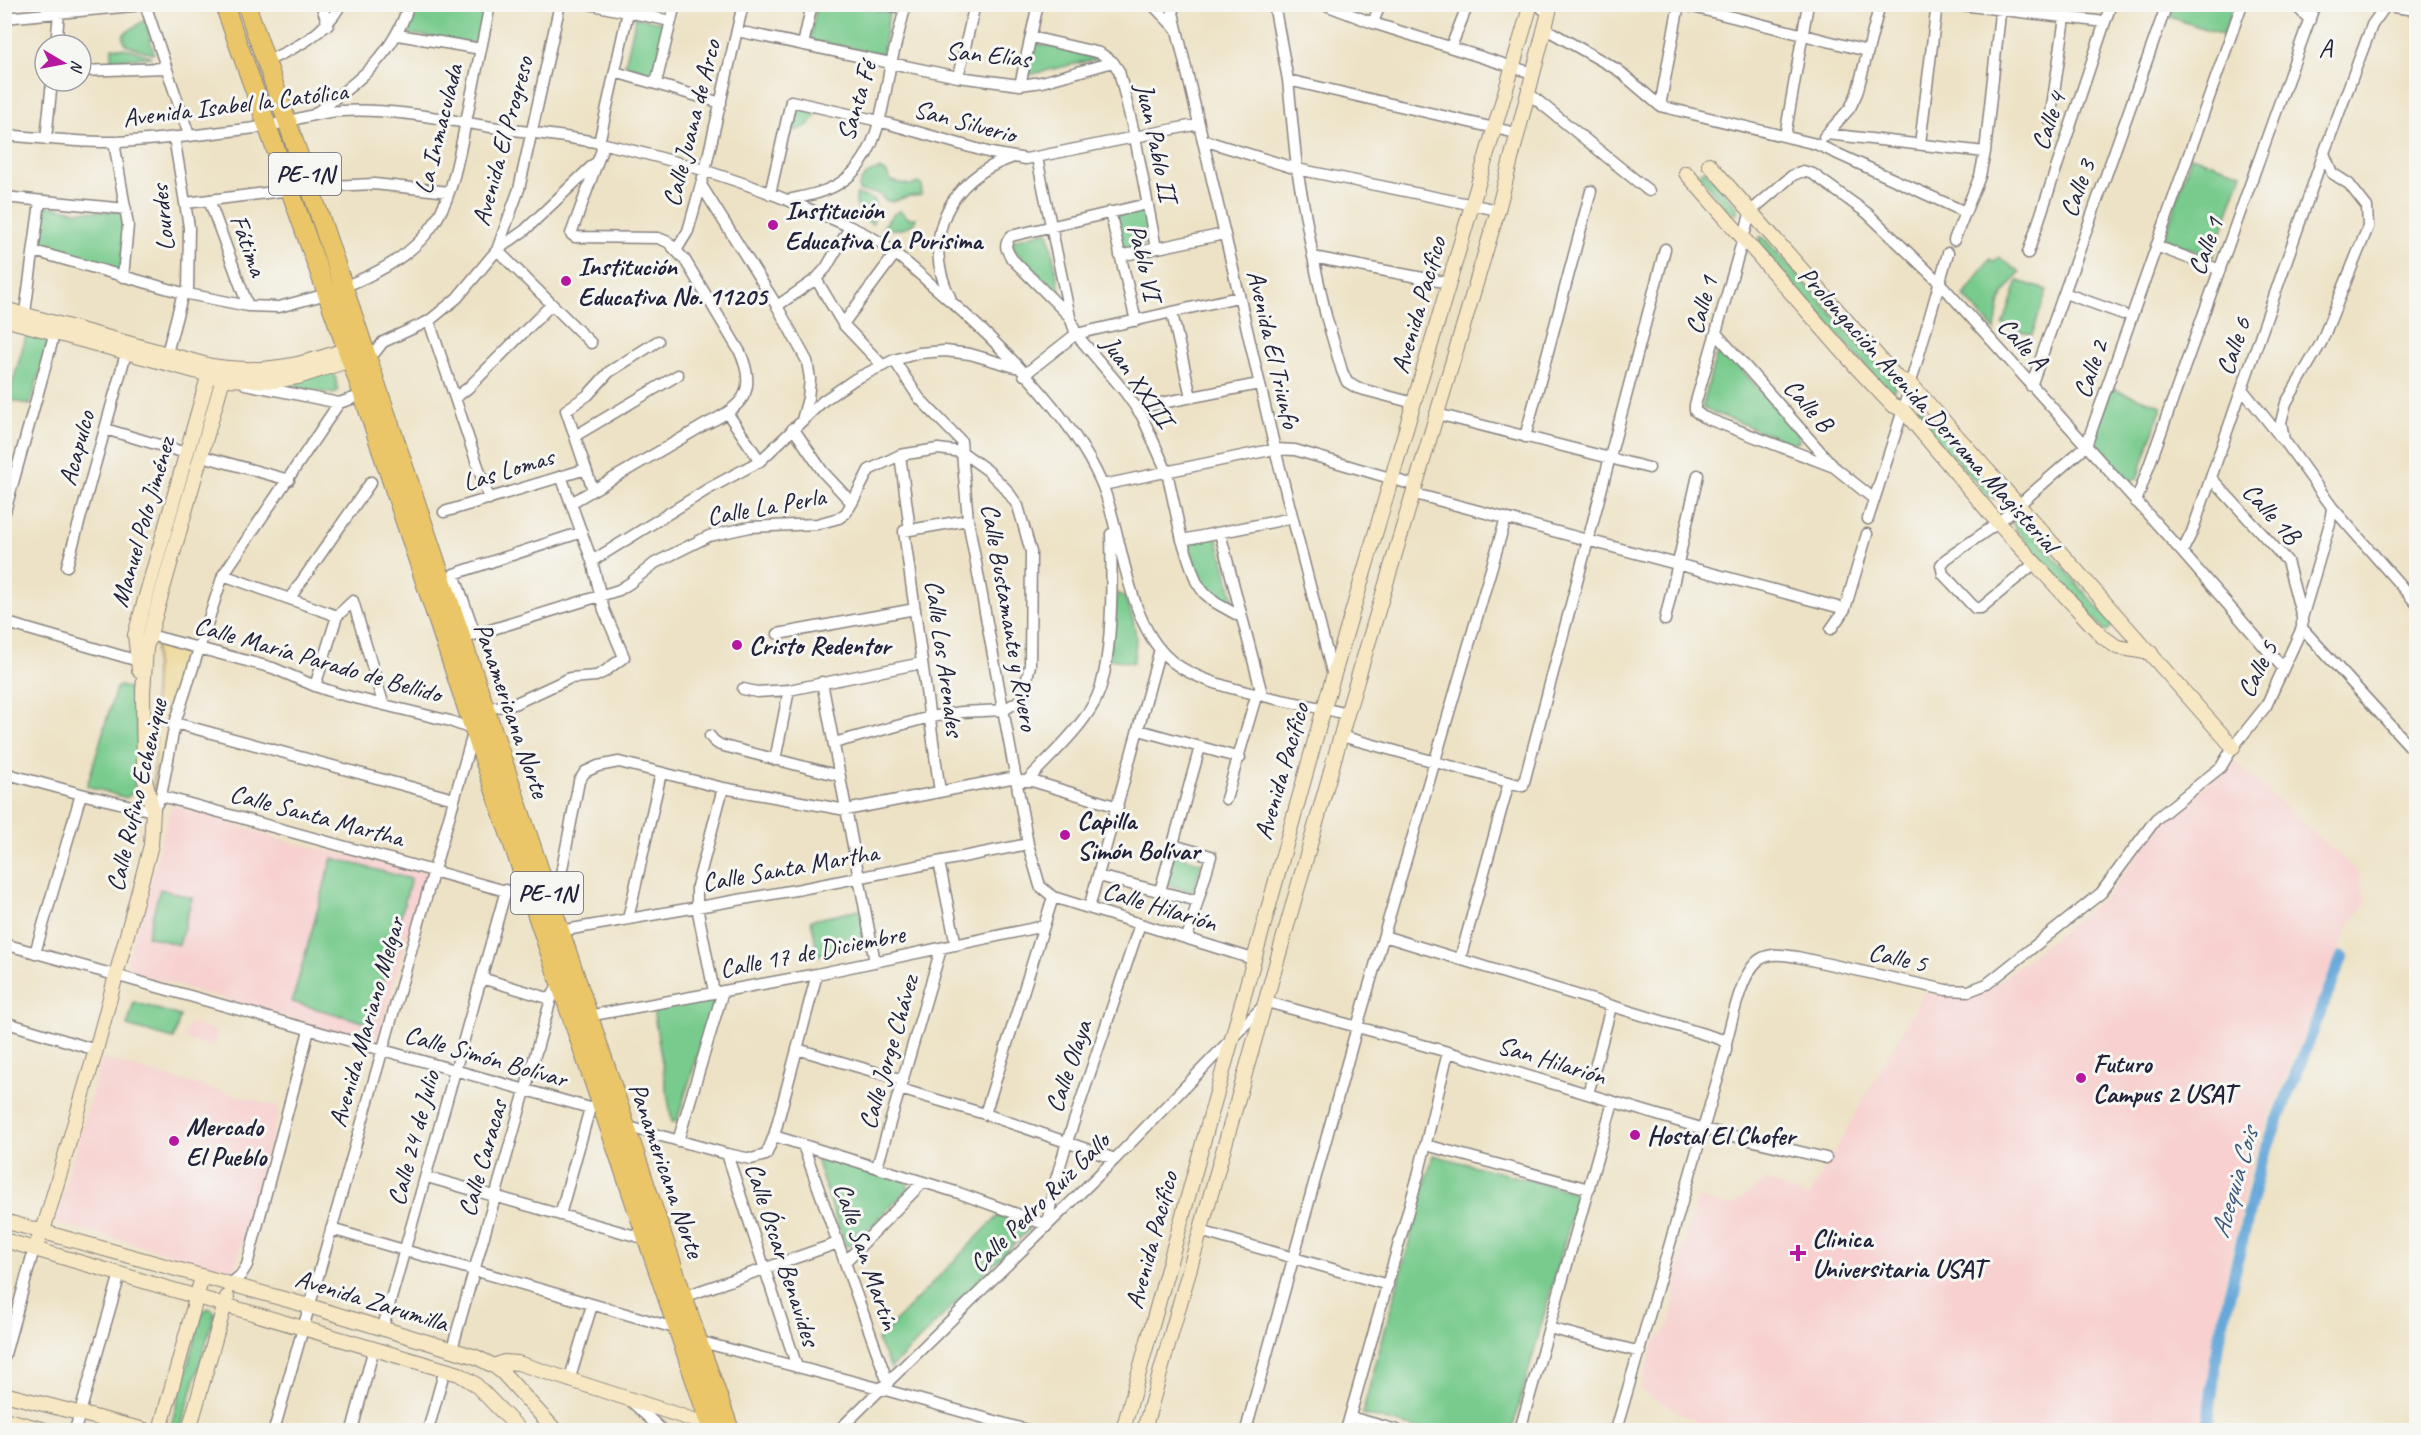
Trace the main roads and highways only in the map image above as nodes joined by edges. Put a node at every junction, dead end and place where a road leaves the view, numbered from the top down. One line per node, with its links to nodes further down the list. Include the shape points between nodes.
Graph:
1 (246, 4): 3 (highway, Panamericana Norte / PE-1N, via 310,187)
2 (229, 9): 3 (highway, Panamericana Norte / PE-1N, via 290,190)
3 (335, 290): 4 (highway, Panamericana Norte / PE-1N)
4 (356, 352): 5 (highway, Panamericana Norte / PE-1N, via 363,396 561,981 596,1106); 6 (highway, Panamericana Norte / PE-1N, via 468,637 485,709)
5 (715, 1429)
6 (730, 1431)

